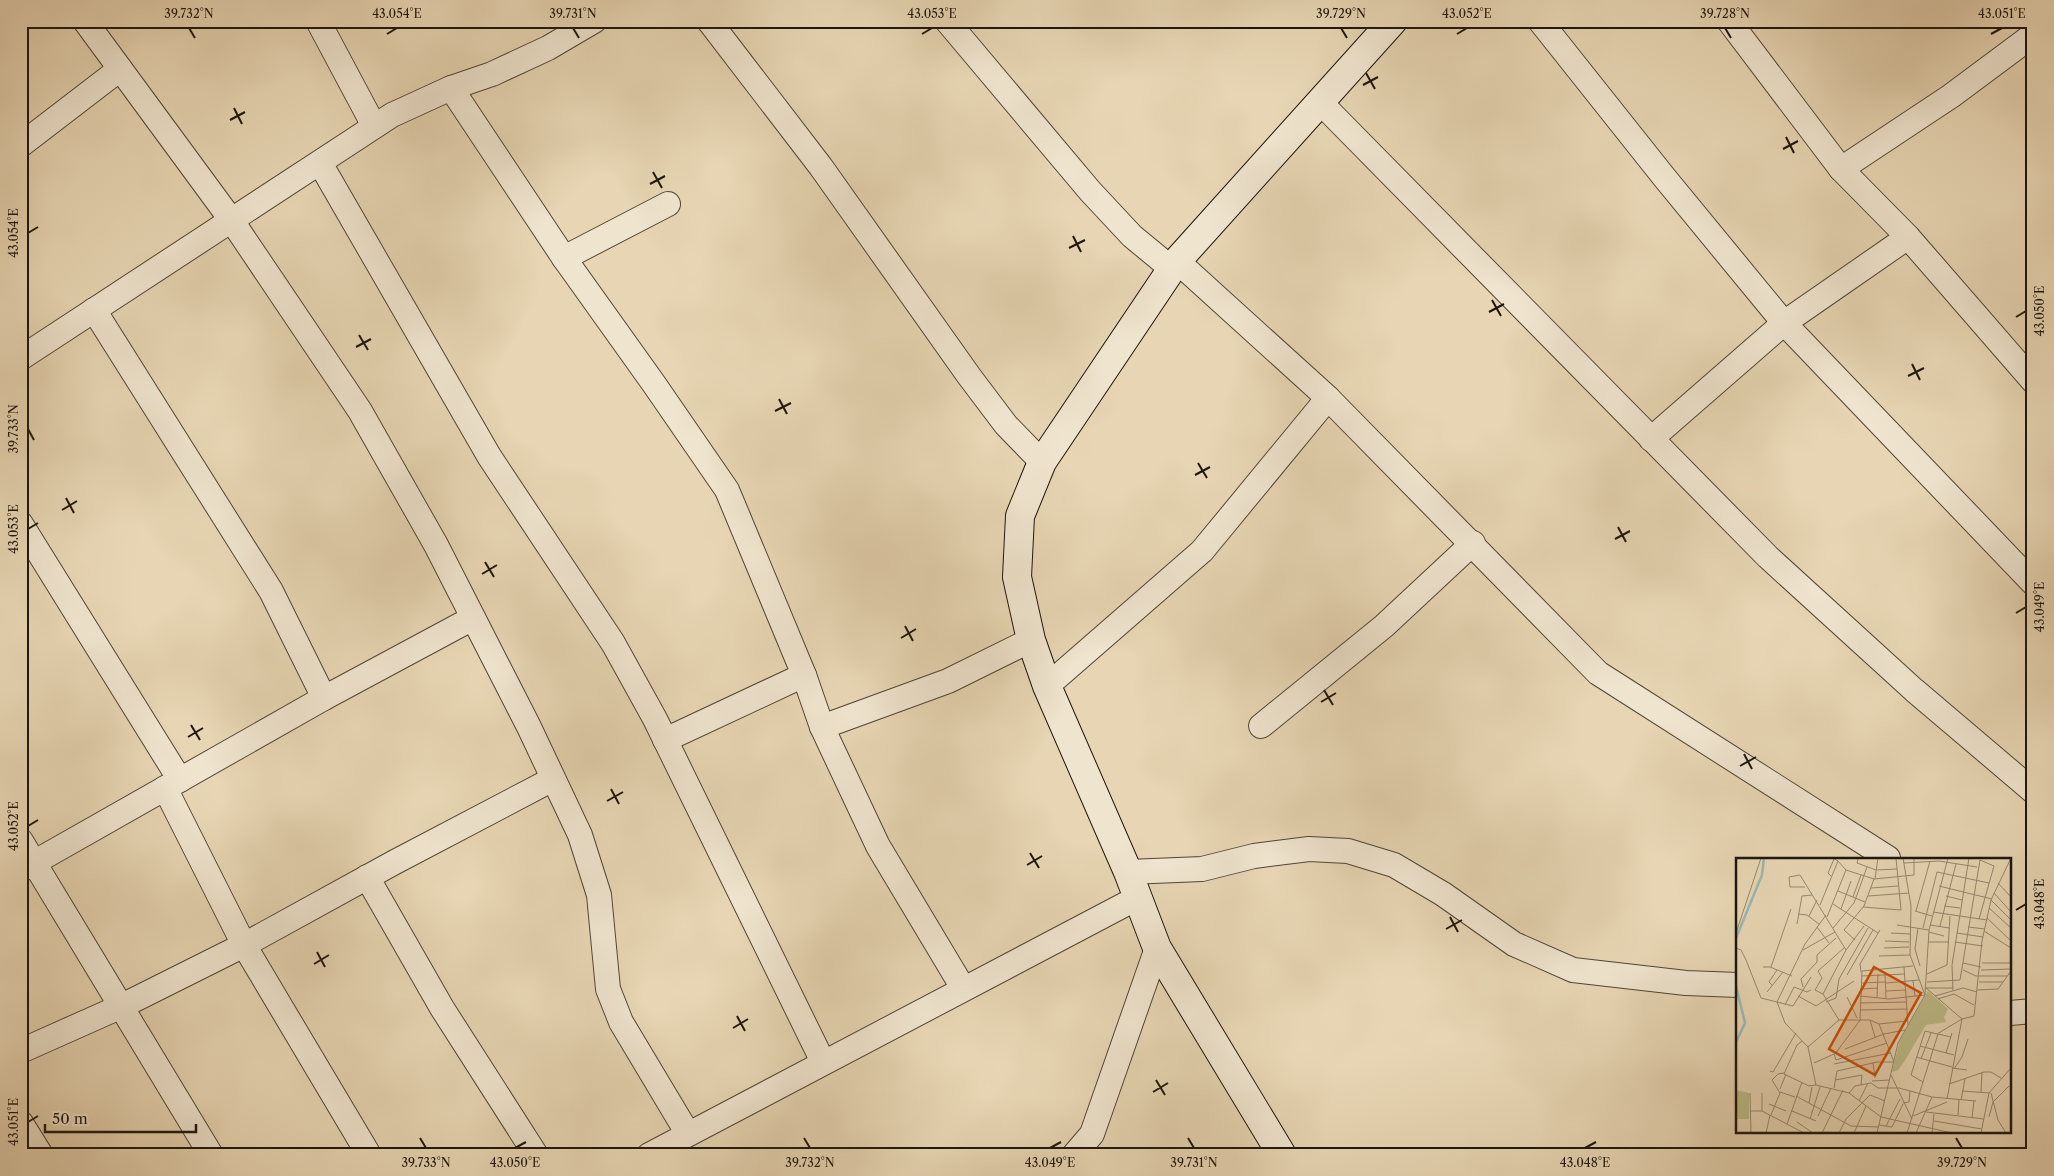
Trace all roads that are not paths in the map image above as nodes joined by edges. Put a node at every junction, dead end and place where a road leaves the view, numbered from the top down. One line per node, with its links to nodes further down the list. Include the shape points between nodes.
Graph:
1 (85, 21): 10 (street)
2 (318, 21): 13 (street)
3 (594, 21): 11 (street, via 548,48 492,74)
4 (709, 21): 28 (street, via 821,167 968,376 1006,425)
5 (948, 21): 21 (street, via 1090,191 1132,236)
6 (1393, 21): 12 (street)
7 (1540, 21): 23 (street)
8 (1729, 21): 16 (street)
9 (2033, 35): 16 (street, via 1951,96)
10 (120, 68): 14 (street); 18 (street)
11 (451, 88): 13 (street); 20 (street)
12 (1321, 103): 21 (street); 27 (street)
13 (374, 126): 15 (street)
14 (21, 145)
15 (320, 163): 18 (street); 39 (street, via 490,456 613,643)
16 (1842, 169): 19 (street)
17 (668, 204): 20 (street)
18 (232, 221): 22 (street); 32 (street, via 360,411 436,544)
19 (1908, 237): 23 (street); 25 (street)
20 (564, 258): 34 (street, via 727,490)
21 (1174, 265): 26 (street); 28 (street)
22 (94, 310): 24 (street); 36 (street, via 271,591)
23 (1784, 323): 27 (street); 31 (street)
24 (21, 358)
25 (2033, 381)
26 (1328, 398): 30 (street); 35 (street, via 1202,551)
27 (1651, 439): 42 (street, via 1783,571 1914,690)
28 (1042, 462): 33 (street, via 1020,516 1018,577)
29 (21, 524): 41 (street)
30 (1473, 543): 37 (street, via 1384,626); 44 (street, via 1598,672)
31 (2033, 583)
32 (473, 618): 36 (street); 40 (street)
33 (1031, 640): 35 (street); 38 (street, via 948,681)
34 (804, 675): 38 (street); 39 (street)
35 (1047, 686): 46 (street)
36 (324, 698): 41 (street)
37 (1261, 726)
38 (822, 727): 52 (street, via 878,846)
39 (665, 740): 57 (street)
40 (553, 779): 47 (street); 59 (street, via 580,835 599,895 608,989 621,1022)
41 (172, 784): 45 (street); 49 (street)
42 (2033, 791)
43 (21, 841): 45 (street)
44 (1888, 858)
45 (28, 866): 53 (street)
46 (1128, 872): 48 (street); 51 (street, via 1202,869 1254,856 1309,850 1348,851 1394,865 1444,894 1514,944 1573,970 1686,983)
47 (367, 877): 49 (street); 63 (street, via 442,1008)
48 (1139, 897): 50 (street); 52 (street)
49 (244, 945): 53 (street); 62 (street)
50 (1157, 948): 65 (street, via 1092,1134); 66 (street)
51 (1736, 985)
52 (963, 988): 57 (street)
53 (122, 1006): 56 (street); 61 (street)
54 (2033, 1011): 55 (street)
55 (2012, 1013)
56 (21, 1051)
57 (823, 1062): 59 (street)
58 (21, 1123): 60 (street)
59 (688, 1134): 64 (street)
60 (41, 1155)
61 (211, 1155)
62 (369, 1155)
63 (536, 1155)
64 (649, 1155)
65 (1074, 1155)
66 (1282, 1155)

